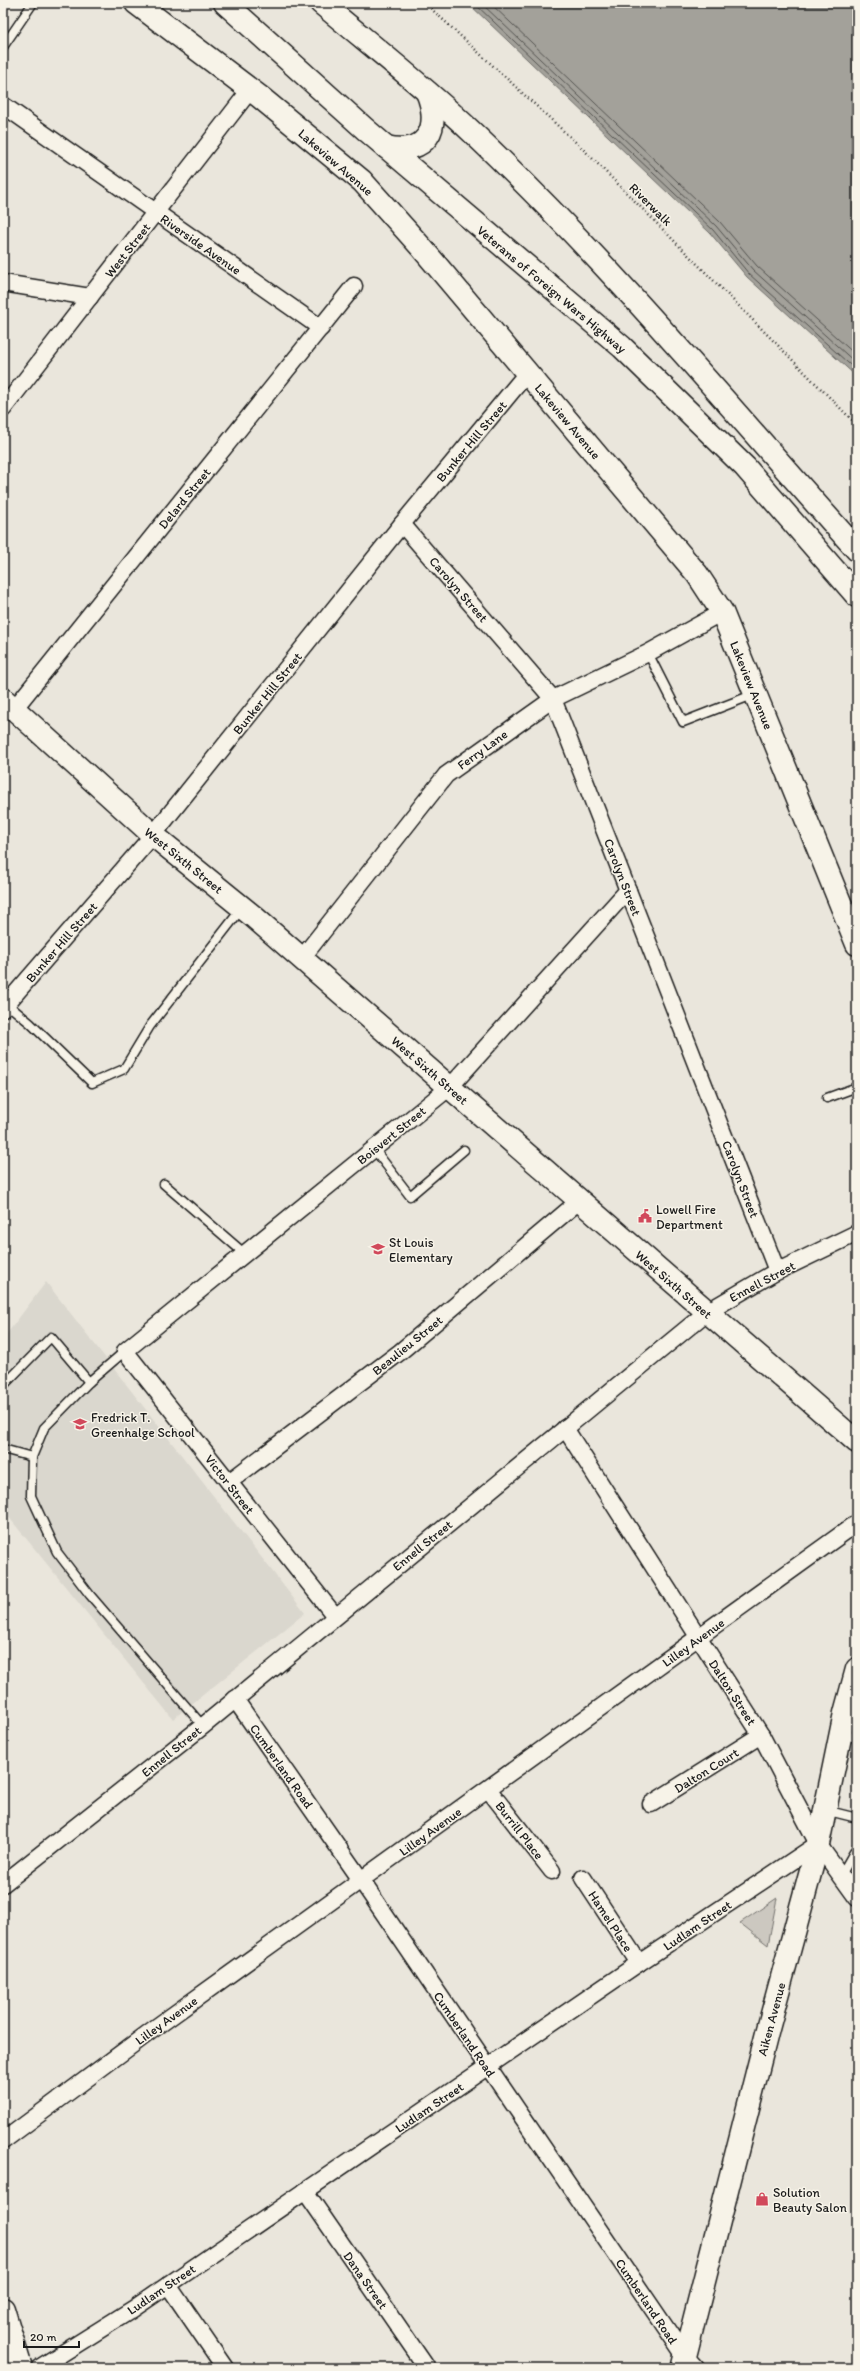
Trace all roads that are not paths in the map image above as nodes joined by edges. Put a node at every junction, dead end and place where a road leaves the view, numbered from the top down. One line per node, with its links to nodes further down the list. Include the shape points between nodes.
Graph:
1 (33, 3): 5 (lane)
2 (136, 3): 6 (main road, Lakeview Avenue)
3 (321, 3): 7 (main road)
4 (231, 6): 9 (main road, Veterans of Foreign Wars Highway)
5 (3, 47)
6 (250, 90): 10 (street, West Street); 15 (main road, Lakeview Avenue, via 362,181)
7 (427, 92): 9 (main road, via 432,103 434,121 427,138 420,145 411,148 400,150); 18 (main road, via 472,132 606,267)
8 (3, 105): 10 (street, Riverside Avenue)
9 (386, 147): 19 (main road, Veterans of Foreign Wars Highway, via 622,347 745,467)
10 (156, 212): 13 (street, West Street); 14 (street, Riverside Avenue)
11 (3, 283): 13 (street)
12 (354, 286): 14 (street, Delard Street)
13 (90, 297): 16 (street, West Street)
14 (321, 328): 24 (street, Delard Street)
15 (527, 373): 17 (street, Bunker Hill Street); 20 (main road, Lakeview Avenue, via 697,574)
16 (3, 409)
17 (402, 524): 23 (street, Carolyn Street); 25 (street, Bunker Hill Street)
18 (857, 550)
19 (857, 596)
20 (722, 612): 21 (street, Ferry Lane); 22 (main road, Lakeview Avenue)
21 (648, 652): 22 (lane, via 683,722); 23 (street, Ferry Lane)
22 (756, 693): 28 (main road, Lakeview Avenue)
23 (553, 699): 26 (street, Carolyn Street); 29 (street, Ferry Lane, via 446,775)
24 (8, 704): 25 (main road, West Sixth Street)
25 (153, 836): 27 (main road, West Sixth Street); 30 (street, Bunker Hill Street)
26 (628, 890): 31 (street, Boisvert Street); 40 (street, Carolyn Street)
27 (243, 908): 29 (main road, West Sixth Street); 30 (lane, via 150,1026 124,1068 92,1083 30,1023)
28 (857, 944)
29 (302, 958): 31 (main road, West Sixth Street)
30 (4, 1004)
31 (450, 1087): 34 (street, Boisvert Street); 37 (main road, West Sixth Street)
32 (857, 1087): 33 (lane)
33 (827, 1098)
34 (374, 1148): 35 (lane, via 410,1196); 39 (street, Boisvert Street)
35 (464, 1150)
36 (164, 1184): 39 (lane)
37 (579, 1202): 41 (main road, West Sixth Street); 49 (street, Beaulieu Street, via 400,1352)
38 (857, 1233): 40 (street, Ennell Street)
39 (245, 1254): 42 (street, Boisvert Street)
40 (777, 1271): 41 (street, Ennell Street)
41 (707, 1312): 45 (street, Ennell Street); 46 (main road, West Sixth Street)
42 (125, 1351): 43 (lane); 49 (street, Victor Street)
43 (89, 1382): 44 (lane, via 51,1337); 48 (lane, via 44,1428)
44 (3, 1386)
45 (565, 1428): 51 (street, Ennell Street); 52 (street, Dalton Street)
46 (857, 1442)
47 (3, 1450): 48 (lane)
48 (32, 1457): 55 (lane, via 31,1496 57,1552 90,1595)
49 (229, 1482): 51 (street, Victor Street)
50 (857, 1523): 52 (street, Lilley Avenue)
51 (335, 1616): 54 (street, Ennell Street)
52 (699, 1638): 56 (street, Dalton Street); 58 (street, Lilley Avenue)
53 (857, 1669): 57 (main road, Aiken Avenue)
54 (235, 1699): 55 (street, Ennell Street); 67 (street, Cumberland Road)
55 (203, 1726): 68 (street, Ennell Street)
56 (761, 1735): 59 (street, Dalton Court); 62 (street, Dalton Street)
57 (849, 1736): 60 (main road, Aiken Avenue)
58 (488, 1789): 64 (street, Burrill Place); 67 (street, Lilley Avenue)
59 (651, 1804)
60 (825, 1810): 61 (lane); 62 (main road, Aiken Avenue)
61 (857, 1818)
62 (818, 1844): 65 (street, Dalton Street); 70 (street, Ludlam Street); 76 (main road, Aiken Avenue, via 766,2037)
63 (857, 1847): 65 (lane)
64 (552, 1871)
65 (841, 1875): 69 (street, Dalton Street)
66 (583, 1878): 70 (street, Hamel Place)
67 (361, 1880): 71 (street, Cumberland Road); 72 (street, Lilley Avenue)
68 (3, 1884)
69 (857, 1898)
70 (640, 1963): 71 (street, Ludlam Street)
71 (487, 2068): 73 (street, Ludlam Street); 76 (street, Cumberland Road)
72 (3, 2141)
73 (305, 2191): 74 (street, Ludlam Street); 80 (street, Dana Street)
74 (168, 2286): 78 (street, Ludlam Street); 79 (street)
75 (3, 2309): 77 (main road)
76 (688, 2364)
77 (21, 2368)
78 (40, 2368)
79 (225, 2368)
80 (427, 2368)

